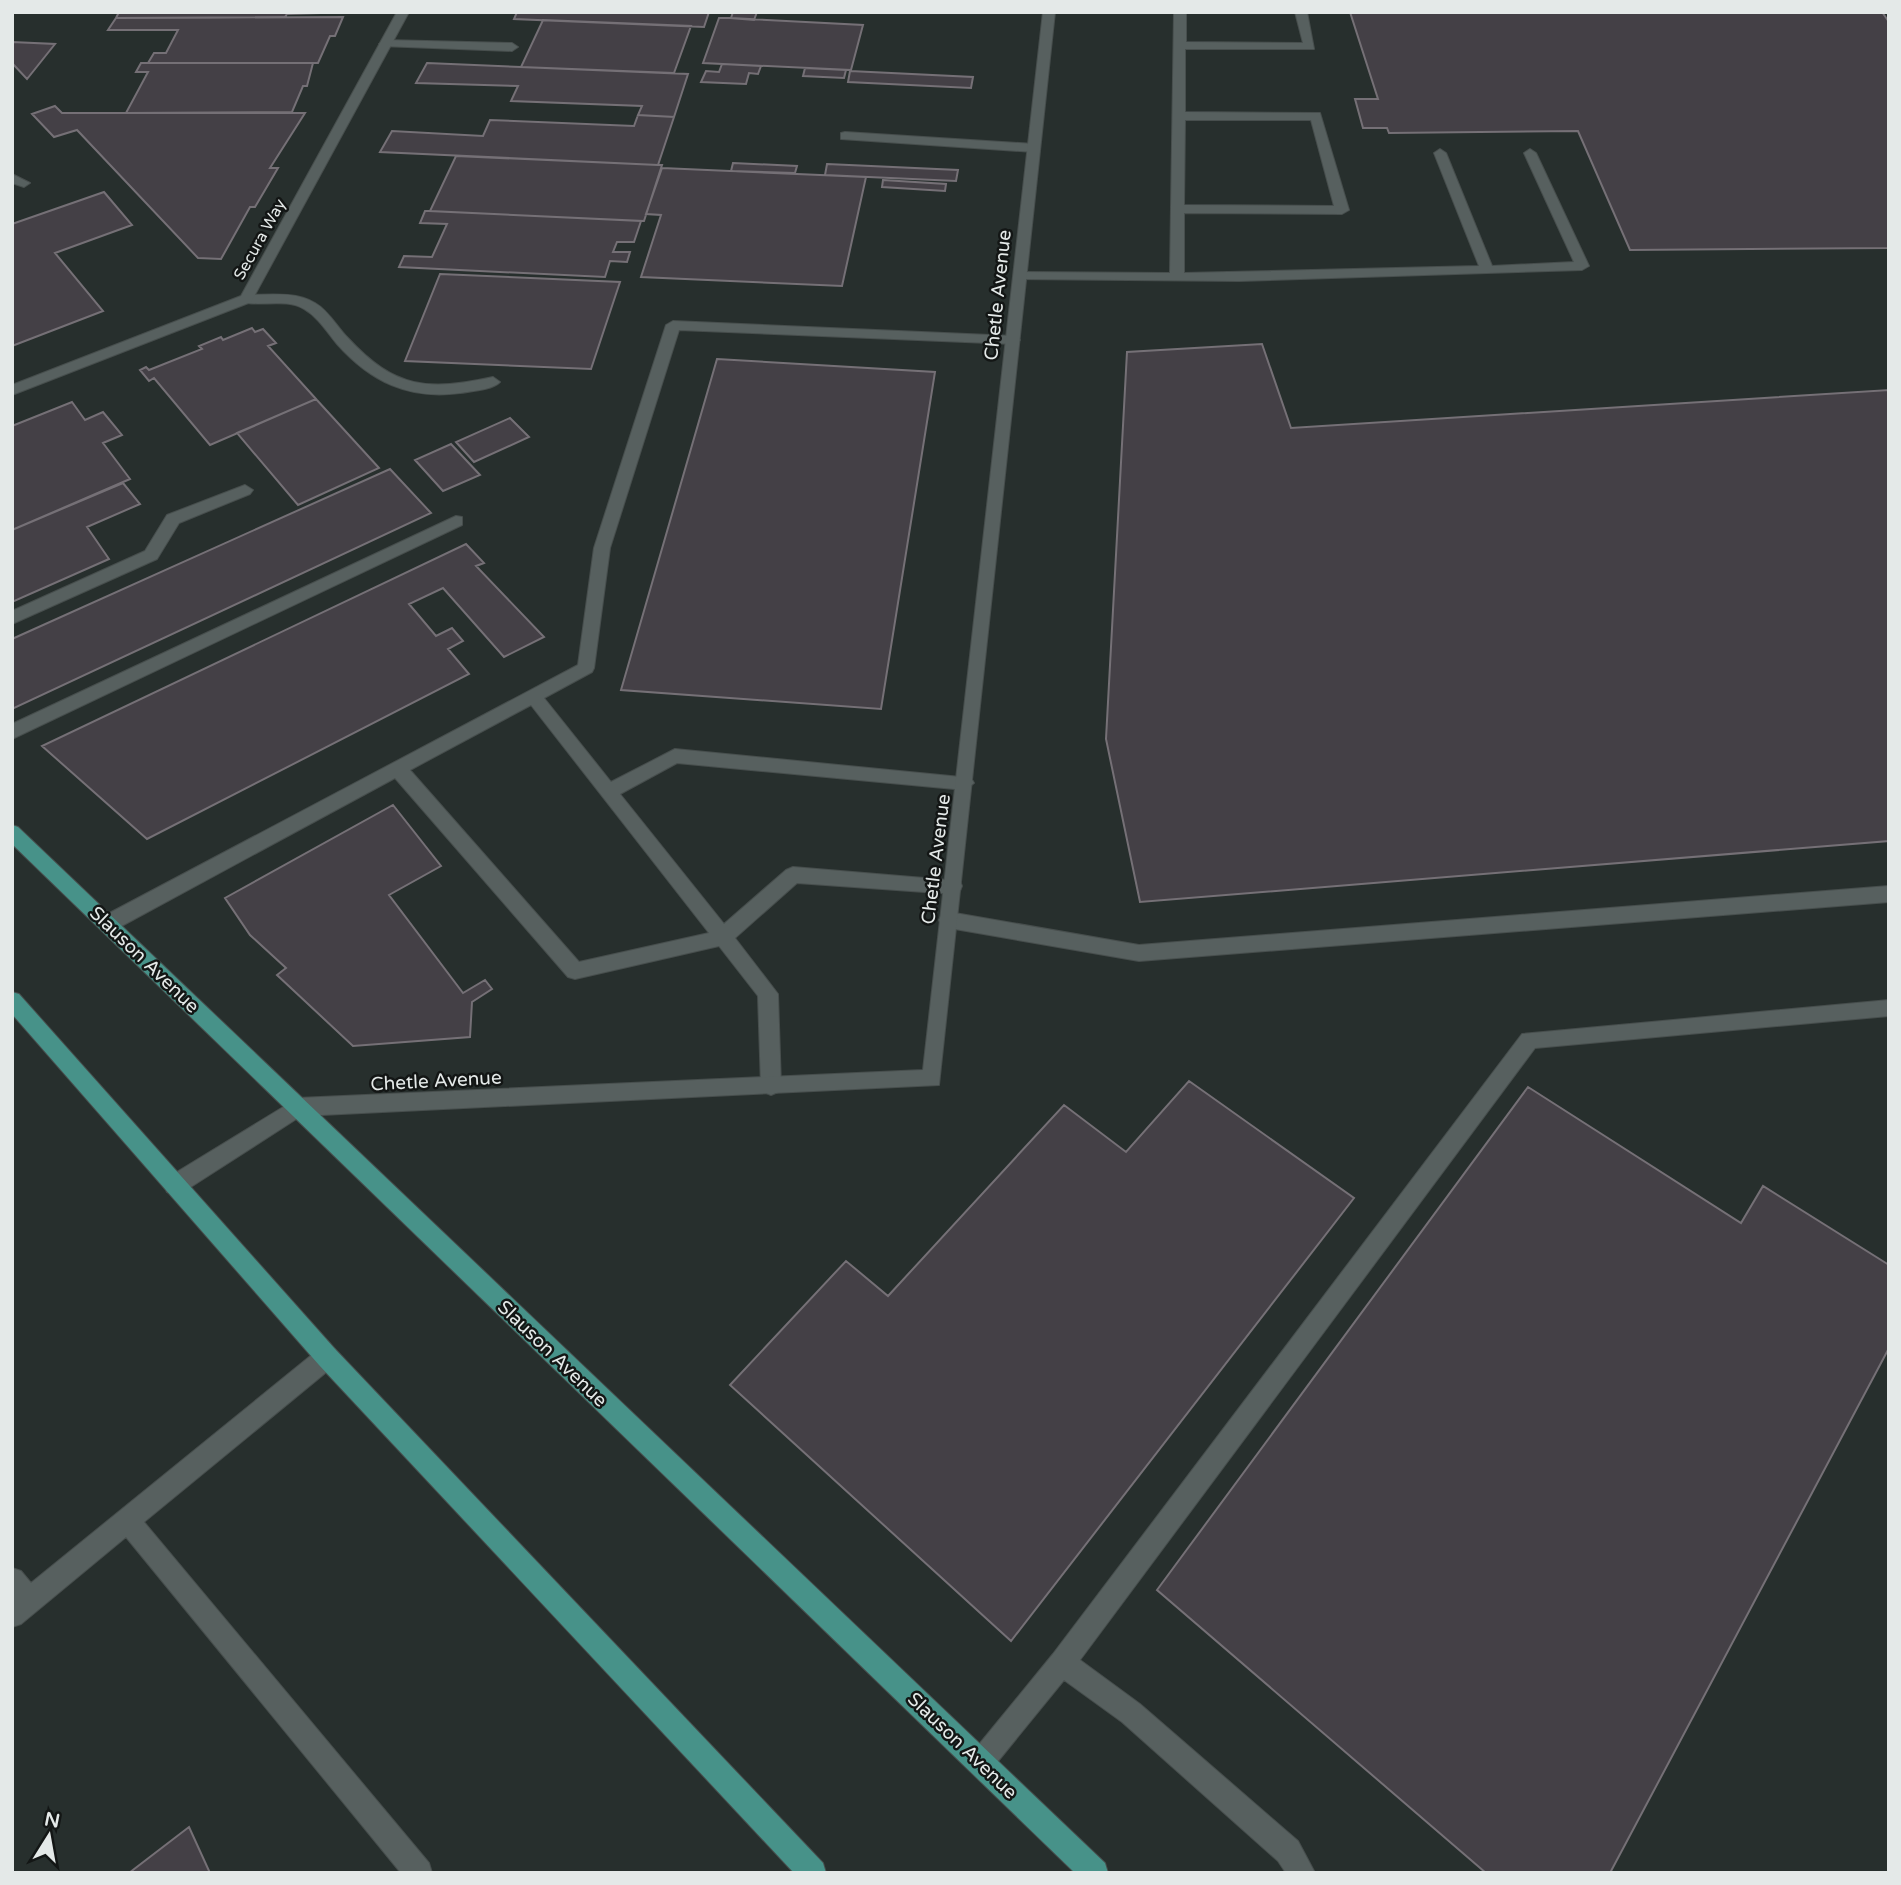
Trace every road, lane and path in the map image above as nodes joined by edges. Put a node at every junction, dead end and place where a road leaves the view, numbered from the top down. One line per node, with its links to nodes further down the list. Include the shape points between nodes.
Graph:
1 (403, 12): 5 (street, Secura Way)
2 (1049, 12): 10 (street, Chetle Avenue)
3 (1180, 12): 6 (street)
4 (1301, 12): 6 (street, via 1310,47)
5 (386, 44): 7 (street); 17 (street, Secura Way)
6 (1179, 45): 8 (street)
7 (512, 47)
8 (1178, 116): 13 (street); 13 (street, via 1316,116 1342,210)
9 (845, 136): 10 (street)
10 (1034, 148): 15 (street, Chetle Avenue)
11 (1530, 152): 14 (street, via 1582,267)
12 (1440, 153): 14 (street)
13 (1178, 209): 16 (street)
14 (1487, 270): 16 (street)
15 (1020, 276): 16 (street); 18 (street, Chetle Avenue)
16 (1177, 277)
17 (246, 299): 19 (lane, via 309,306 367,368 395,385 453,391); 20 (street, Secura Way)
18 (1013, 340): 24 (street, via 673,325 602,548 586,667); 27 (street, Chetle Avenue)
19 (493, 382)
20 (12, 390)
21 (245, 490): 23 (street, via 173,519 151,555)
22 (456, 521): 25 (street)
23 (12, 618)
24 (533, 696): 26 (street); 28 (street)
25 (12, 732)
26 (398, 769): 33 (street); 34 (street, via 575,971)
27 (965, 783): 28 (street, via 676,756); 30 (street, Chetle Avenue)
28 (608, 792): 34 (street)
29 (12, 832): 33 (main road, Slauson Avenue)
30 (953, 886): 32 (street, Chetle Avenue); 34 (street, via 793,875)
31 (1889, 894): 32 (street, via 1139,953)
32 (949, 920): 37 (street, Chetle Avenue, via 932,1079)
33 (109, 923): 38 (main road, Slauson Avenue)
34 (720, 938): 37 (street, via 768,994)
35 (12, 1000): 39 (main road)
36 (1889, 1008): 44 (street, via 1529,1040)
37 (771, 1086): 38 (street, Chetle Avenue)
38 (298, 1107): 39 (street); 45 (main road, Slauson Avenue)
39 (175, 1185): 40 (main road)
40 (327, 1357): 41 (street); 47 (main road)
41 (128, 1521): 43 (street); 46 (street)
42 (12, 1580): 43 (street)
43 (21, 1608)
44 (1062, 1663): 45 (street); 49 (street, via 1131,1713 1287,1852)
45 (981, 1762): 48 (main road, Slauson Avenue)
46 (419, 1873)
47 (813, 1873)
48 (1095, 1873)
49 (1302, 1873)

